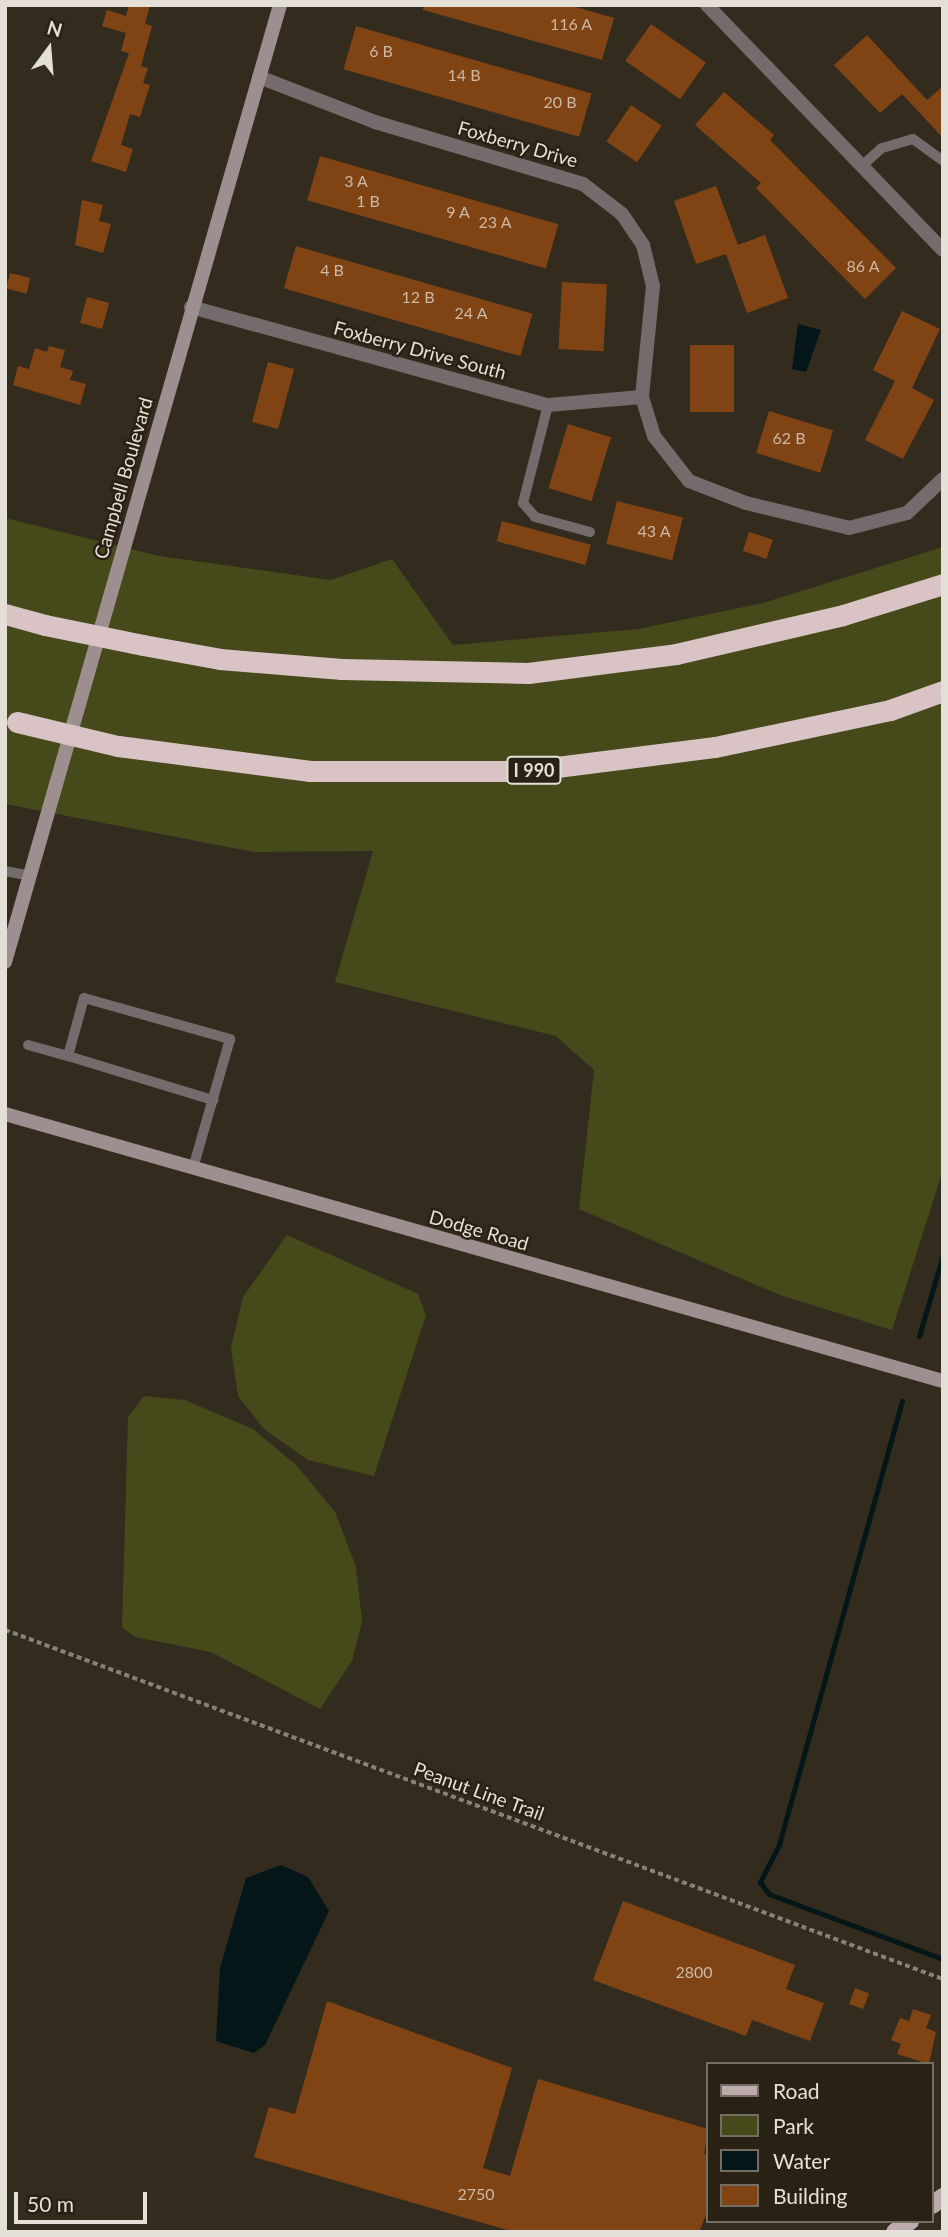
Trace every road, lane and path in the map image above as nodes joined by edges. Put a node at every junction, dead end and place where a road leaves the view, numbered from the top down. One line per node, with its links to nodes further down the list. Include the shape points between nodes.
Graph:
1 (279, 5): 3 (main road, Campbell Boulevard)
2 (707, 5): 5 (street)
3 (259, 77): 7 (main road, Campbell Boulevard); 8 (street, Foxberry Drive, via 319,104 583,184 622,214 643,245 653,286)
4 (943, 161): 5 (lane, via 913,139 883,148)
5 (864, 164): 6 (street)
6 (943, 250)
7 (191, 307): 9 (street, Foxberry Drive South); 17 (main road, Campbell Boulevard)
8 (642, 397): 9 (street, Foxberry Drive South); 10 (street, Foxberry Drive, via 654,436 690,481 746,503 849,528 907,513)
9 (548, 405): 11 (lane, via 523,503 536,517)
10 (943, 479)
11 (590, 532)
12 (943, 584): 13 (highway, bridge, via 843,615 676,654 528,673 342,669 220,659)
13 (5, 614)
14 (943, 691): 15 (highway, I 990, bridge, via 890,710 715,747 525,771 310,771 118,746)
15 (11, 720)
16 (5, 871): 17 (lane)
17 (30, 876): 18 (main road, Campbell Boulevard)
18 (6, 955)
19 (28, 1045): 20 (lane)
20 (68, 1056): 21 (lane); 21 (lane, via 84,998 230,1039)
21 (213, 1100): 23 (lane)
22 (5, 1114): 23 (main road, Dodge Road)
23 (193, 1168): 24 (main road, Dodge Road)
24 (943, 1381)
25 (5, 1630): 26 (path, Peanut Line Trail)
26 (943, 1979)

